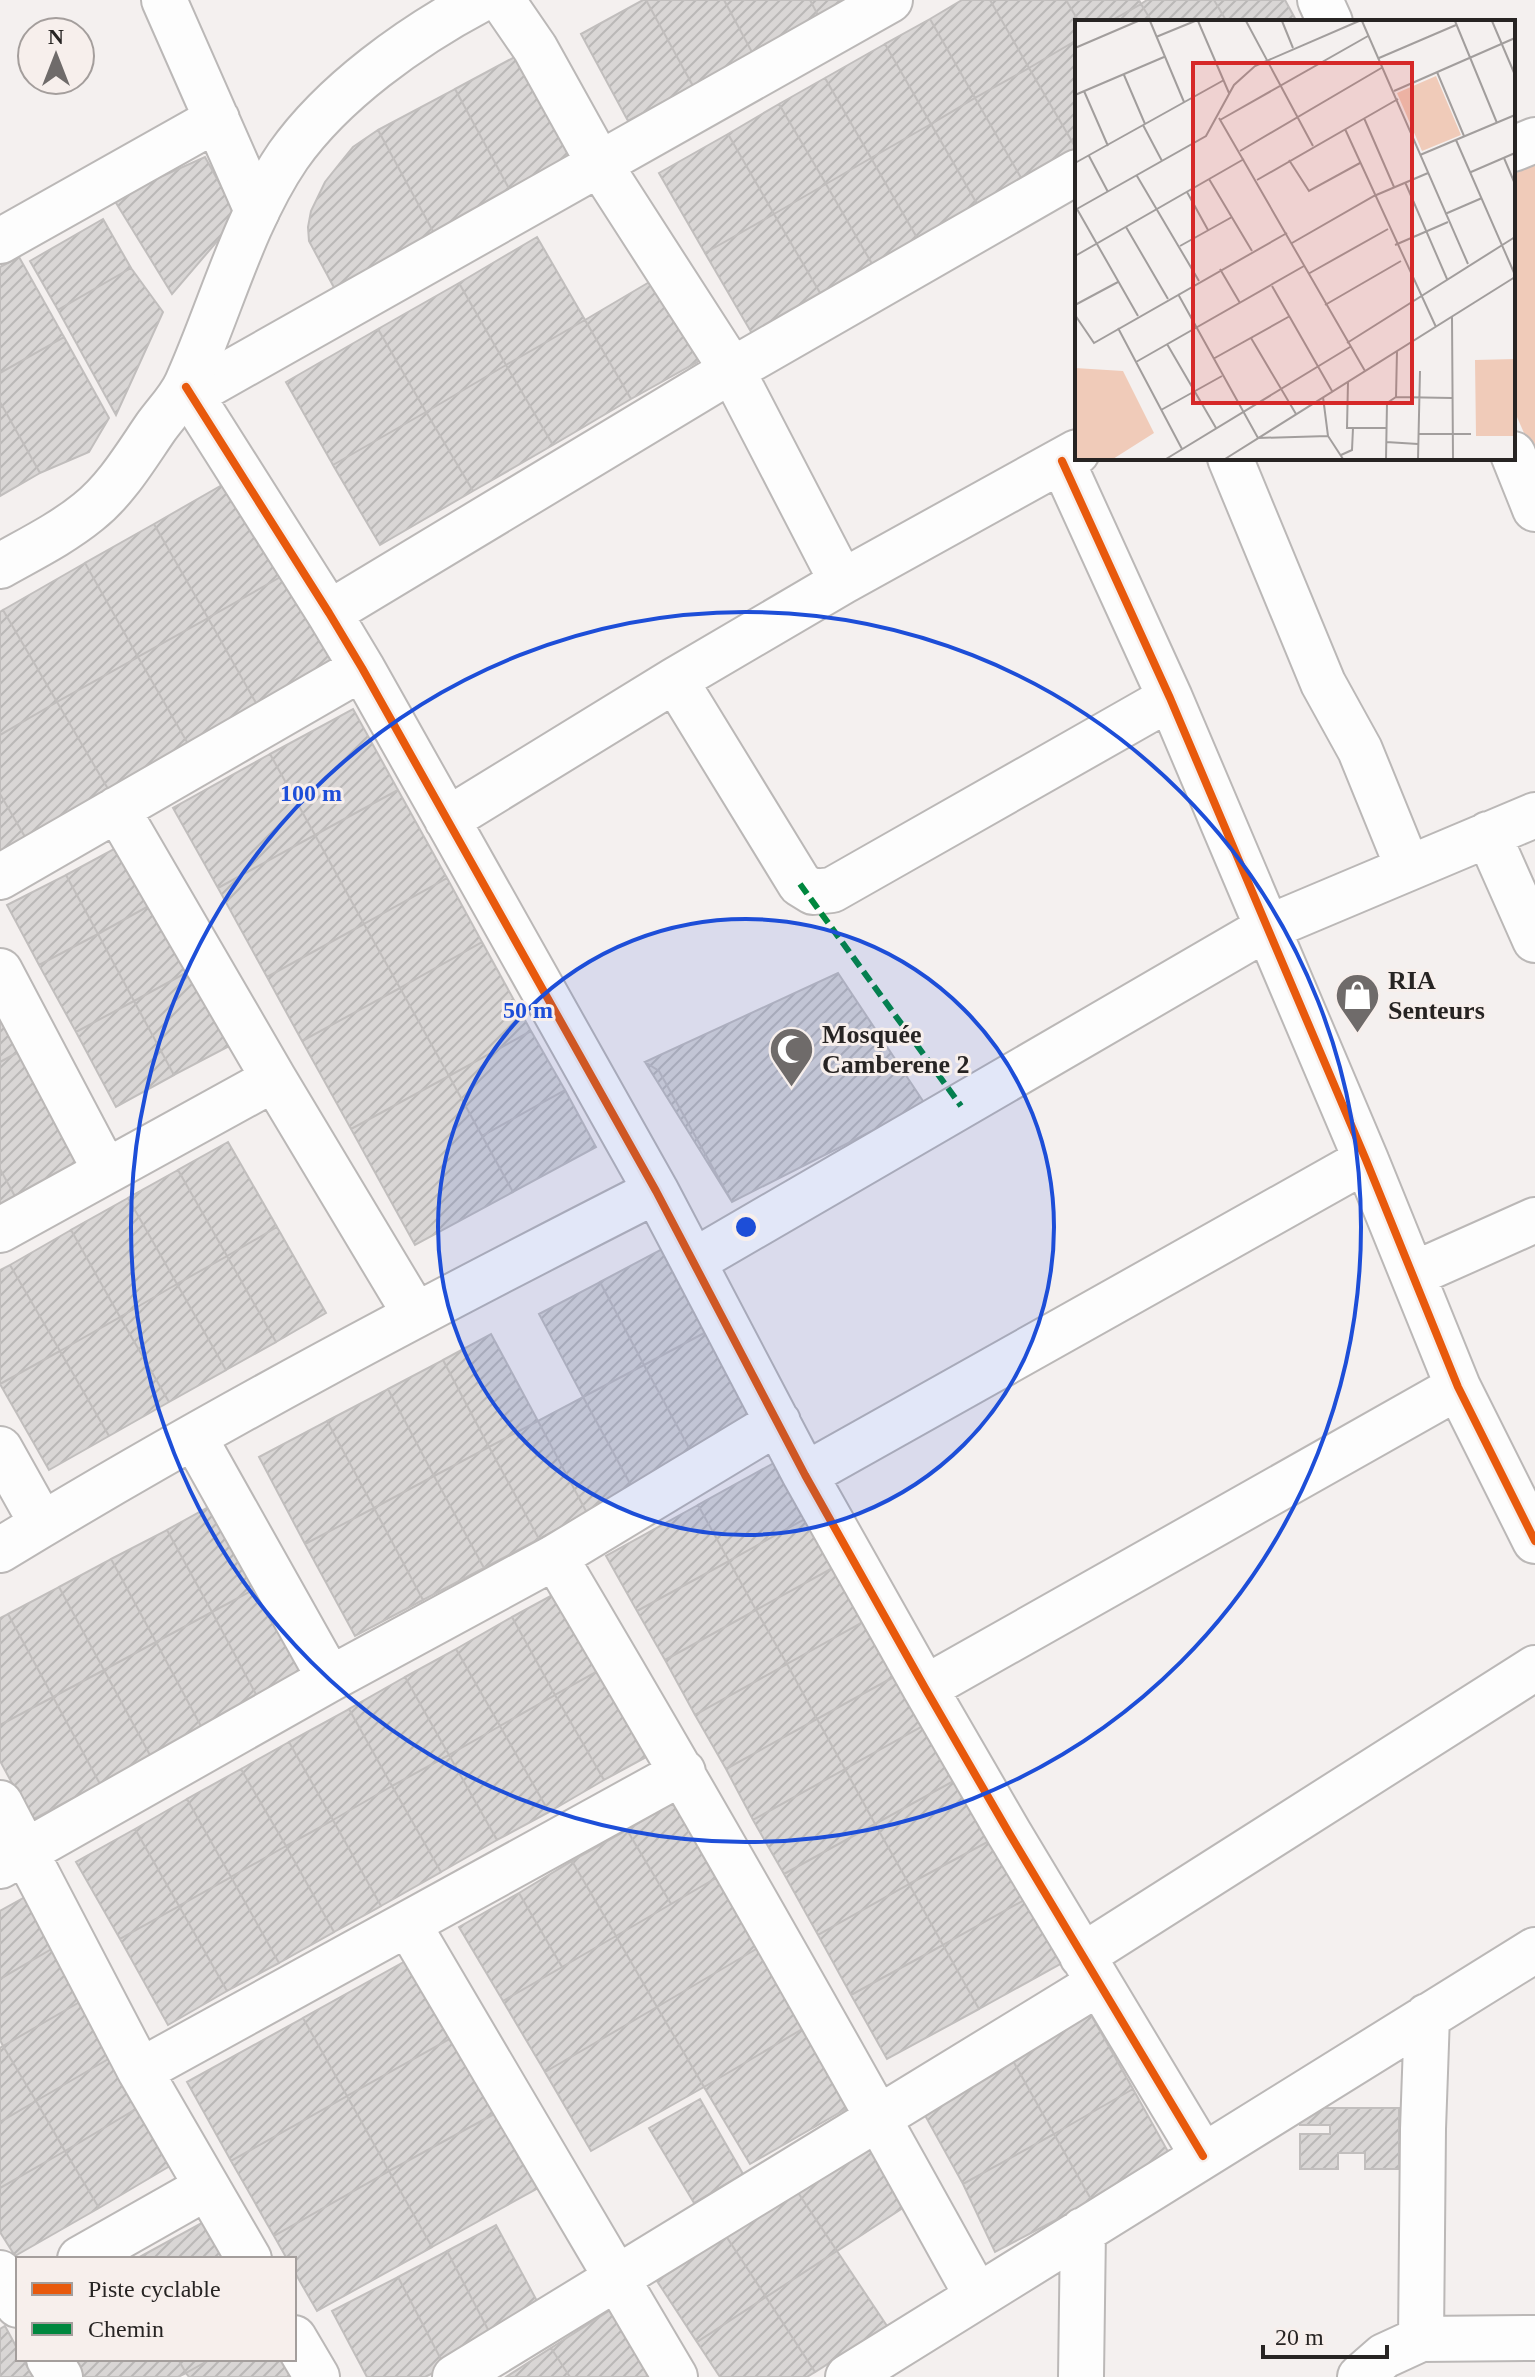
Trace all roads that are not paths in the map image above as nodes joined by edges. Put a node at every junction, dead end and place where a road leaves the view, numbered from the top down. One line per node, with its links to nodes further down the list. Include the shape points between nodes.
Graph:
1 (164, 0): 7 (street)
2 (480, 0): 12 (street, via 436,23 323,114 288,156)
3 (502, 0): 10 (street)
4 (890, 0): 10 (street)
5 (1320, 0): 6 (street)
6 (1329, 20)
7 (217, 119): 12 (street); 13 (street)
8 (1535, 140): 9 (street)
9 (1515, 148)
10 (600, 165): 14 (street); 15 (street)
11 (1075, 173): 14 (street)
12 (257, 211): 15 (street)
13 (0, 241)
14 (732, 370): 21 (street); 22 (street)
15 (188, 391): 20 (street, via 90,511); 22 (street)
16 (1069, 456): 21 (street); 25 (street)
17 (1515, 459): 19 (street)
18 (1231, 460): 30 (street, via 1323,683 1360,750)
19 (1535, 509)
20 (0, 566)
21 (842, 582): 24 (street)
22 (329, 613): 23 (street)
23 (362, 668): 26 (street); 28 (street)
24 (675, 680): 25 (street, via 800,884 813,892 832,890); 28 (street)
25 (1170, 698): 32 (street)
26 (117, 809): 31 (street); 35 (street)
27 (1535, 815): 29 (street)
28 (447, 820): 38 (street)
29 (1488, 834): 30 (street); 33 (street)
30 (1408, 868): 32 (street)
31 (0, 877)
32 (1267, 928): 36 (street); 41 (street)
33 (1535, 940)
34 (0, 971): 37 (street)
35 (274, 1079): 37 (street); 43 (street)
36 (1366, 1160): 42 (street); 48 (street)
37 (105, 1170): 40 (street)
38 (656, 1191): 41 (street); 43 (street)
39 (1535, 1220): 42 (street)
40 (0, 1230)
41 (694, 1261): 45 (street)
42 (1414, 1274): 44 (street)
43 (415, 1314): 46 (street)
44 (1458, 1387): 50 (street); 55 (street)
45 (778, 1422): 48 (street); 52 (street)
46 (194, 1437): 49 (street); 54 (street)
47 (0, 1449): 49 (street)
48 (805, 1475): 55 (street)
49 (42, 1524): 51 (street)
50 (1535, 1541)
51 (0, 1550)
52 (555, 1557): 54 (street); 56 (street)
53 (1535, 1668): 61 (street)
54 (330, 1679): 58 (street)
55 (925, 1688): 61 (street)
56 (683, 1772): 59 (street); 64 (street)
57 (0, 1803): 58 (street)
58 (13, 1858): 63 (street)
59 (408, 1924): 63 (street); 70 (street)
60 (1535, 1950): 62 (street)
61 (1090, 1970): 64 (street); 65 (street)
62 (1427, 2016): 65 (street); 73 (street)
63 (140, 2071): 66 (street)
64 (879, 2117): 70 (street); 71 (street)
65 (1203, 2156): 67 (street)
66 (207, 2187): 68 (street); 69 (street)
67 (1083, 2230): 71 (street); 80 (street)
68 (84, 2257)
69 (248, 2257)
70 (617, 2278): 77 (street); 78 (street)
71 (977, 2296): 75 (street)
72 (1535, 2338): 73 (street)
73 (1421, 2339): 81 (street, via 1384,2356)
74 (296, 2341): 76 (street)
75 (910, 2358): 79 (street)
76 (317, 2377)
77 (455, 2377)
78 (675, 2377)
79 (848, 2377)
80 (1081, 2377)
81 (1360, 2377)

